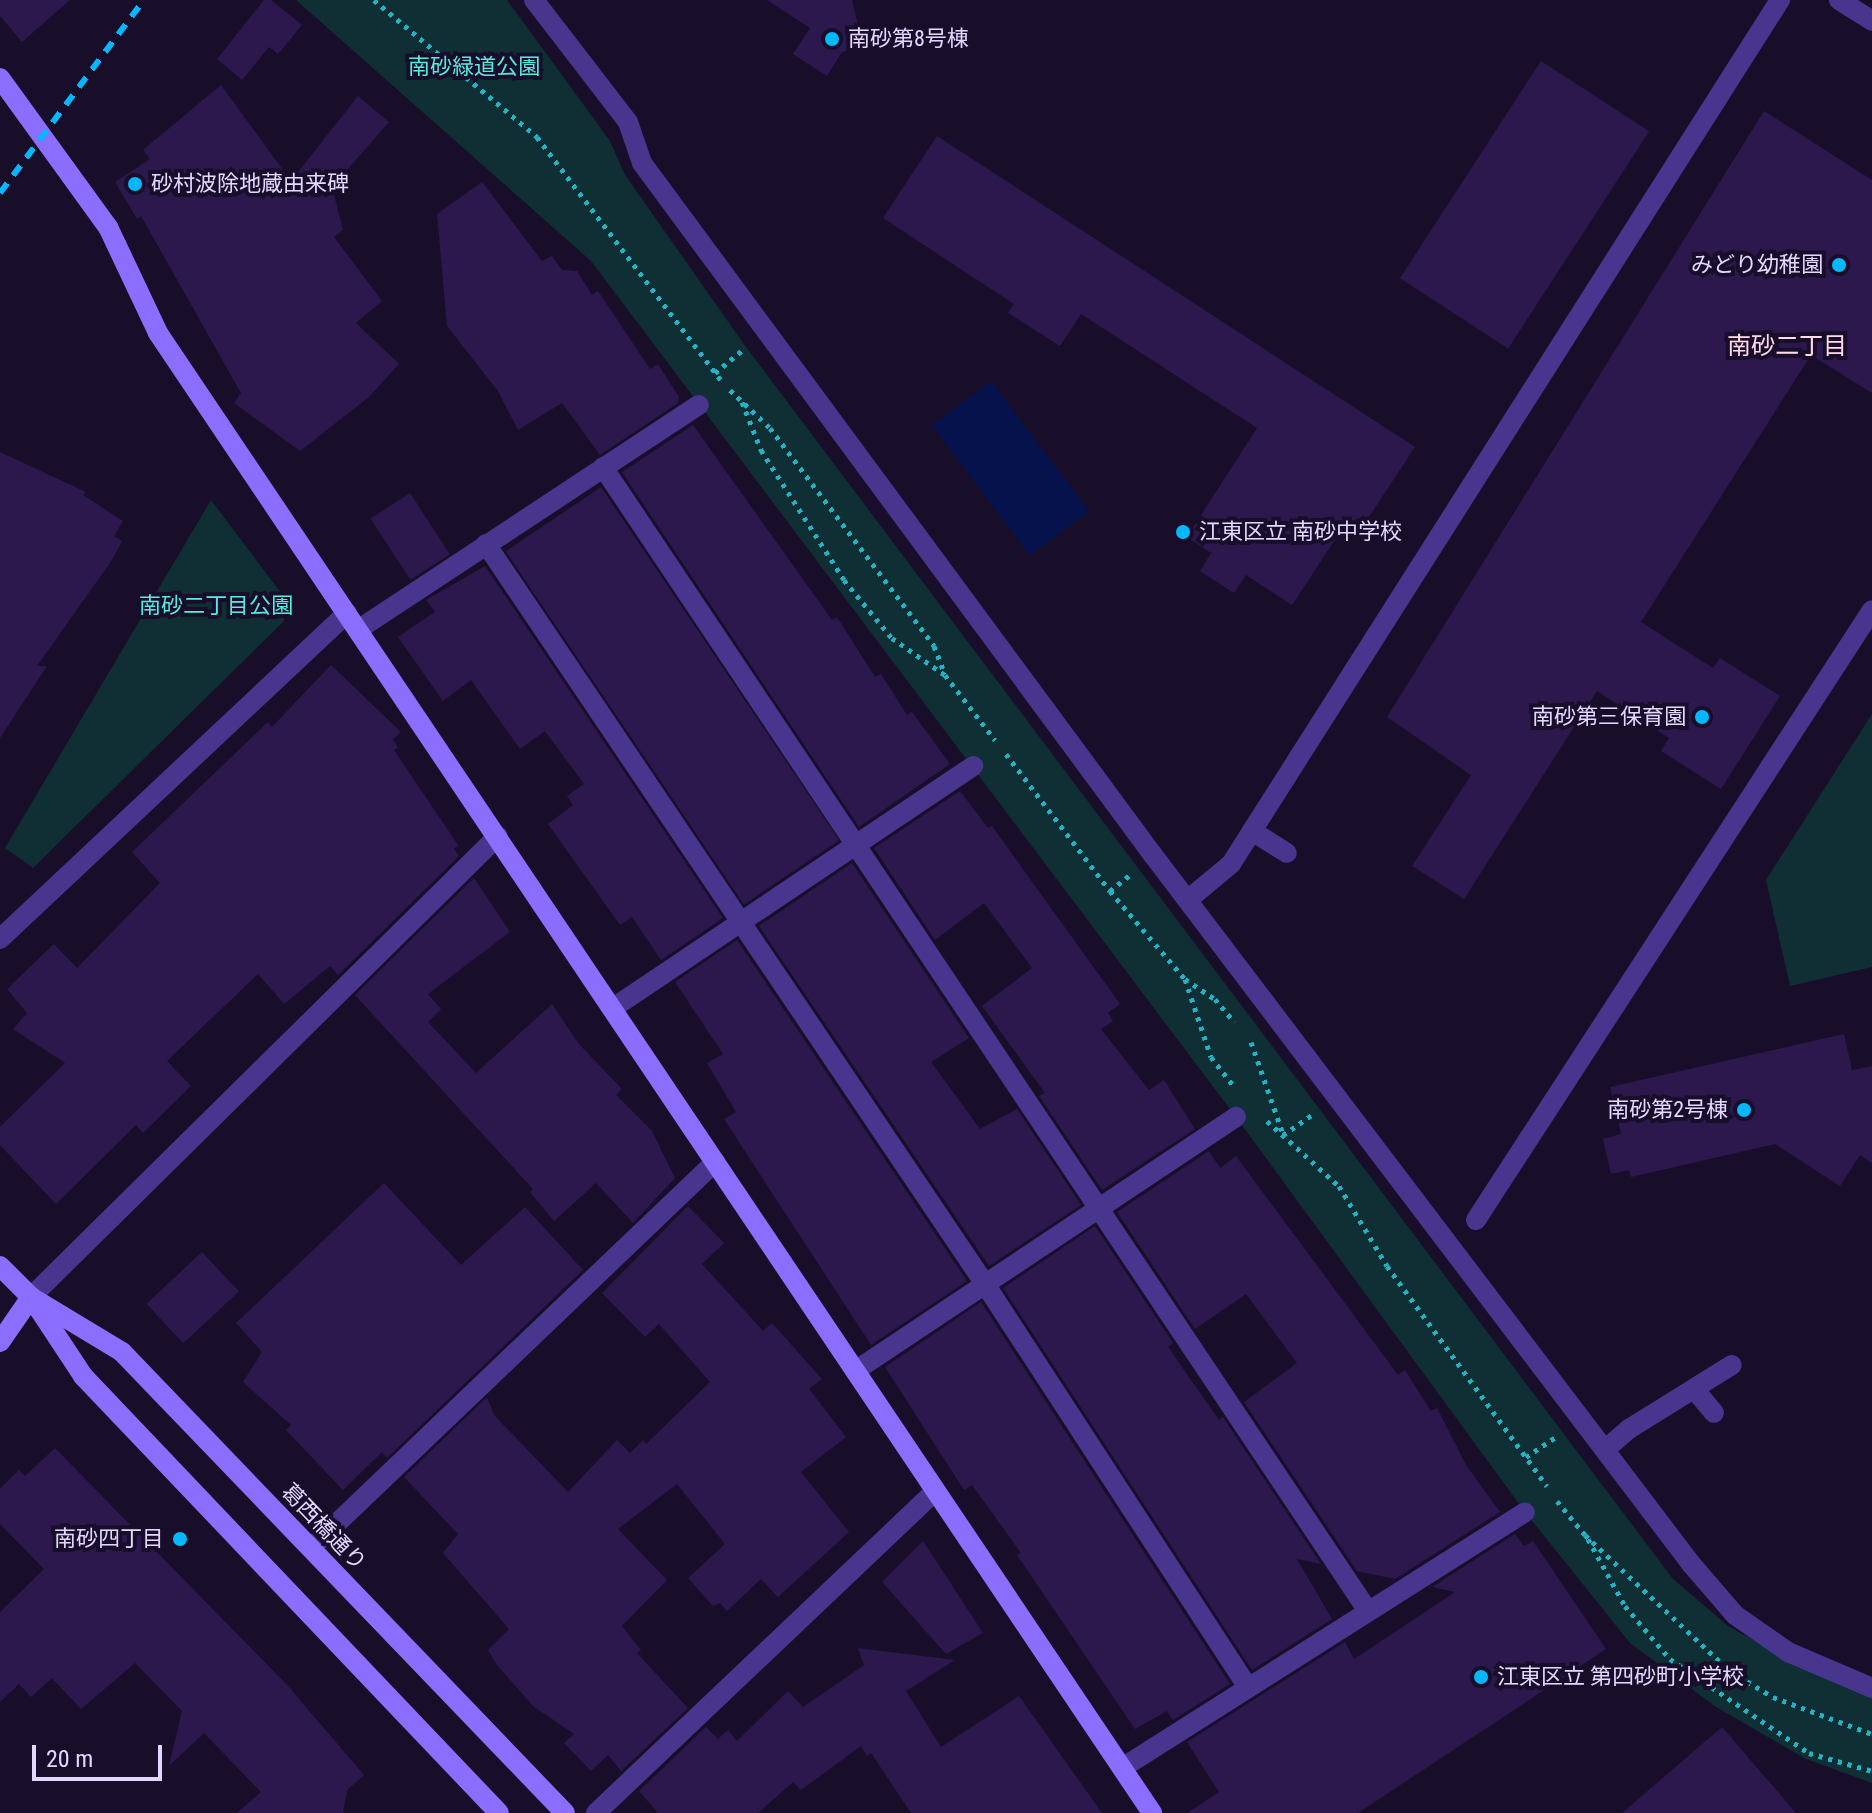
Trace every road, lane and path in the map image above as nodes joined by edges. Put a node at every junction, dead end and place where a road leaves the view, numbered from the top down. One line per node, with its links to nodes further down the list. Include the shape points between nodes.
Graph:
1 (374, 0): 8 (path, via 537,137)
2 (534, 0): 23 (street, via 628,122 642,163)
3 (1780, 0): 17 (street)
4 (1839, 0): 5 (street)
5 (1872, 21)
6 (0, 78): 14 (street, via 108,227 158,333)
7 (746, 347): 8 (path)
8 (715, 373): 9 (path)
9 (742, 402): 15 (path, via 770,428 934,646); 15 (path, via 761,450 844,580 892,638)
10 (699, 405): 11 (street)
11 (603, 467): 12 (street); 19 (street)
12 (486, 544): 14 (street); 24 (street)
13 (1872, 610): 35 (street)
14 (353, 621): 18 (street); 25 (street)
15 (945, 675): 22 (path)
16 (973, 766): 19 (street)
17 (1252, 831): 20 (street); 23 (street, via 1231,864)
18 (498, 836): 27 (street); 38 (street)
19 (854, 843): 24 (street); 34 (street)
20 (1287, 853)
21 (1137, 868): 22 (path)
22 (1110, 891): 26 (path)
23 (1190, 898): 45 (street, via 1336,1098)
24 (740, 921): 27 (street); 37 (street)
25 (0, 939)
26 (1185, 979): 28 (path, via 1211,1057); 32 (path, via 1215,999 1250,1040)
27 (613, 1008): 33 (street)
28 (1241, 1095)
29 (1320, 1108): 32 (path)
30 (1236, 1117): 34 (street)
31 (1261, 1117): 32 (path)
32 (1283, 1135): 46 (path, via 1339,1186 1387,1266)
33 (715, 1162): 41 (street); 49 (street)
34 (1099, 1208): 37 (street); 50 (street)
35 (1476, 1220)
36 (0, 1266): 38 (street, 葛西橋通り)
37 (985, 1284): 41 (street); 51 (street)
38 (31, 1297): 39 (street); 49 (street, 葛西橋通り, via 114,1344); 55 (street, 葛西橋通り, via 83,1376)
39 (0, 1342)
40 (1732, 1365): 42 (street)
41 (855, 1371): 47 (street)
42 (1694, 1389): 43 (street); 45 (street)
43 (1714, 1413)
44 (1563, 1431): 46 (path)
45 (1607, 1448): 52 (street, via 1735,1615 1788,1652)
46 (1526, 1457): 54 (path, via 1585,1535 1625,1606 1670,1659 1809,1753)
47 (935, 1491): 53 (street); 57 (street)
48 (1525, 1512): 50 (street)
49 (311, 1548): 56 (street, 葛西橋通り)
50 (1366, 1608): 51 (street)
51 (1248, 1688): 53 (street)
52 (1872, 1688)
53 (1122, 1768): 58 (street)
54 (1872, 1771)
55 (499, 1813)
56 (565, 1813)
57 (596, 1813)
58 (1152, 1813)

